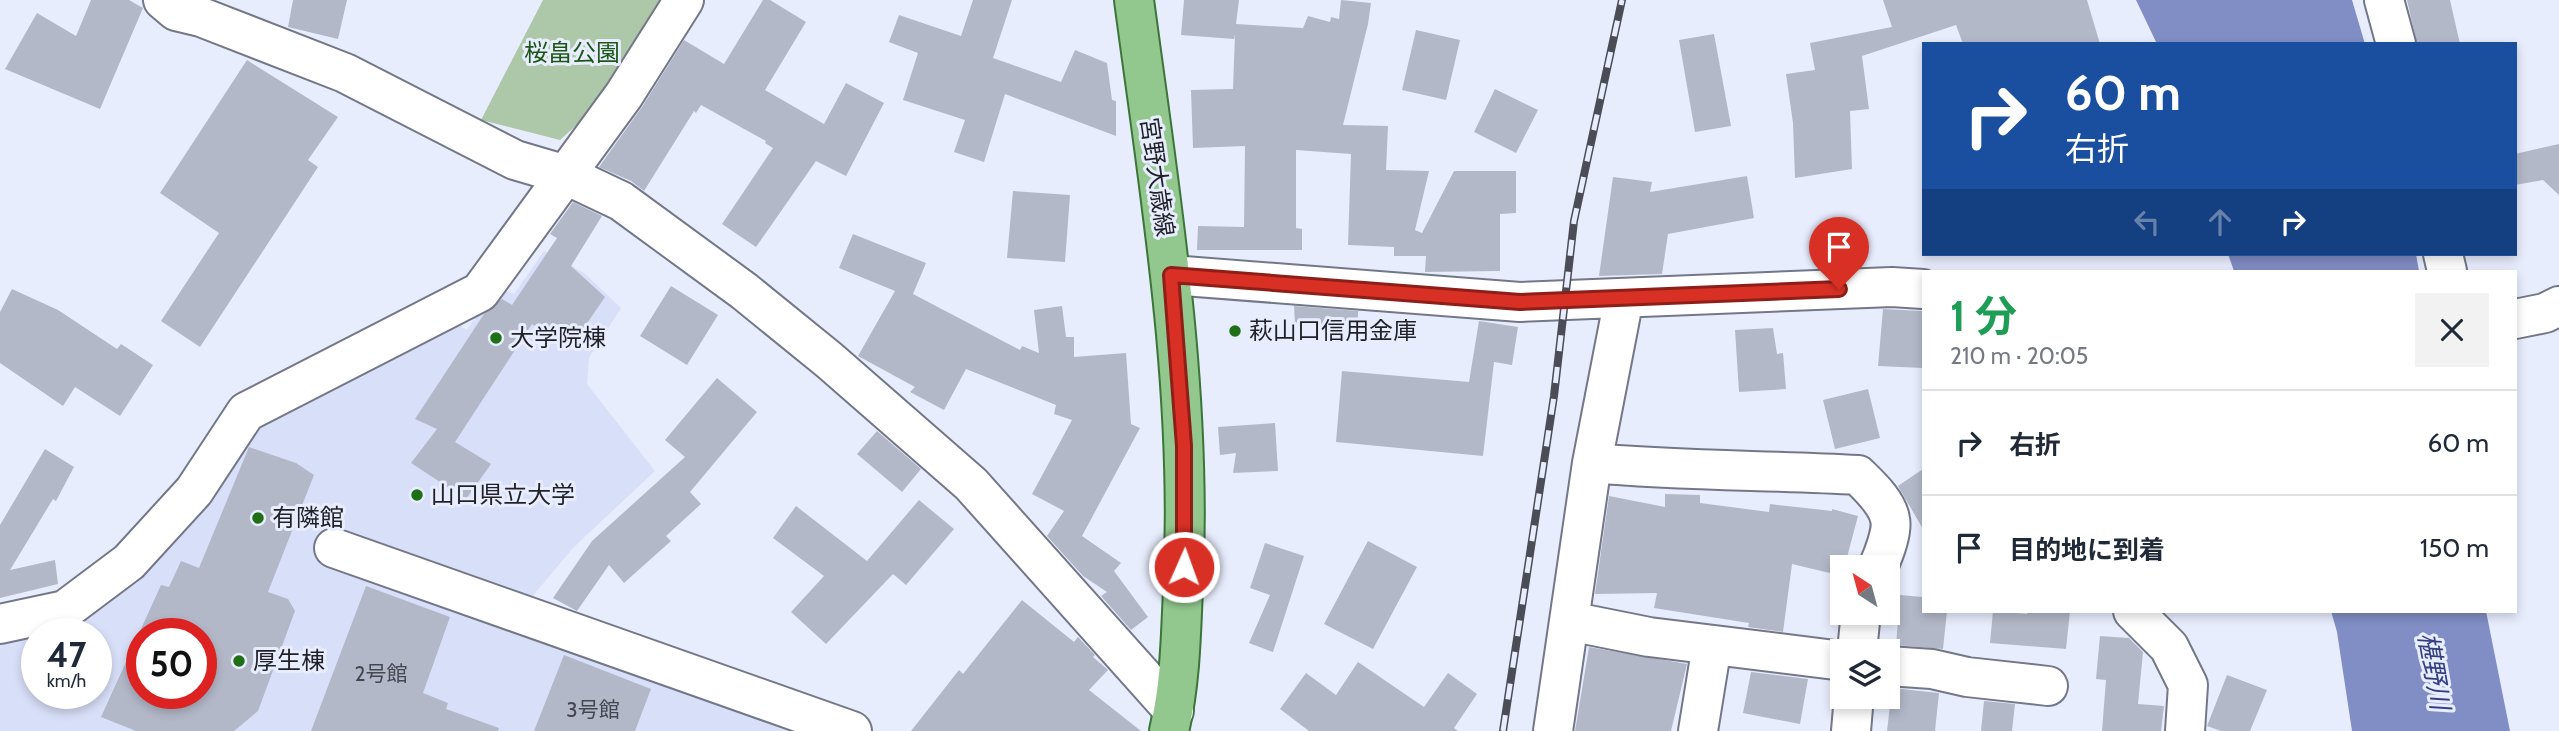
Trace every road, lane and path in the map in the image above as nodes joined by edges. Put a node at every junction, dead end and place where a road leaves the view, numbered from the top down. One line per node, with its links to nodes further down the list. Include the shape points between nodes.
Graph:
1 (163, 0): 6 (street, via 176,11 345,73 515,160)
2 (684, 0): 6 (street)
3 (1134, 0): 7 (main road, 宮野大歳線)
4 (2384, 0): 5 (street)
5 (2395, 42)
6 (566, 175): 17 (street, via 480,292 246,412 194,491 129,562 65,610); 23 (street, via 621,201 744,290 971,484)
7 (1171, 275): 9 (street, via 1520,302); 23 (main road, 宮野大歳線, via 1184,446 1185,544)
8 (1922, 289): 9 (street)
9 (1624, 298): 12 (street)
10 (2559, 306): 11 (street)
11 (2517, 319)
12 (1592, 463): 14 (street, via 1858,475 1879,497 1891,519); 16 (street)
13 (334, 548): 24 (street)
14 (1882, 555)
15 (2135, 613): 28 (street, via 2169,647 2185,677)
16 (1569, 621): 18 (street, via 1649,638); 25 (street)
17 (0, 624)
18 (1712, 645): 19 (street); 26 (street)
19 (1830, 659)
20 (1900, 667): 21 (street)
21 (2048, 686)
22 (1853, 709): 27 (street)
23 (1171, 721)
24 (852, 731)
25 (1553, 731)
26 (1698, 731)
27 (1851, 731)
28 (2185, 731)

